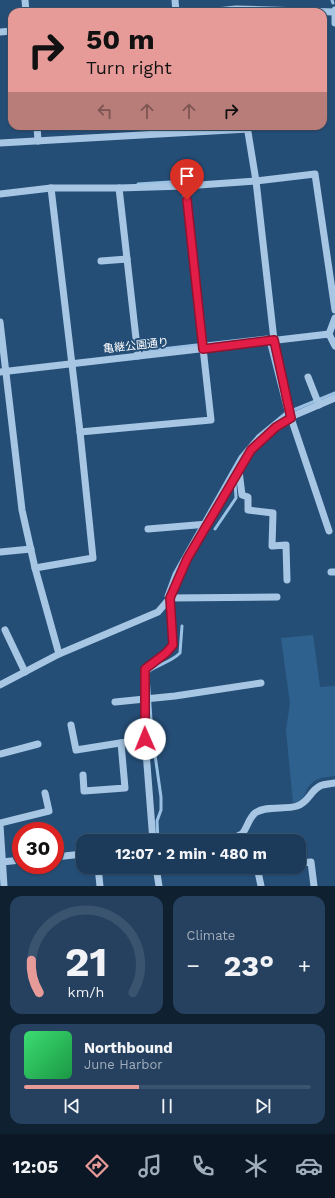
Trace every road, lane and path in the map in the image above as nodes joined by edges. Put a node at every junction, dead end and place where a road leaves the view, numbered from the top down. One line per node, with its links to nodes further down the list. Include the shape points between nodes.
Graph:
1 (335, 11): 2 (street)
2 (335, 23)
3 (37, 130): 6 (street)
4 (154, 130): 6 (street)
5 (248, 130): 8 (street)
6 (38, 141): 7 (street)
7 (0, 142)
8 (256, 181): 9 (street); 15 (street, via 315,174); 19 (street)
9 (185, 186): 11 (street); 21 (street)
10 (51, 188): 11 (street); 12 (street); 23 (street)
11 (120, 188): 13 (street)
12 (0, 194)
13 (127, 259): 14 (street); 22 (street)
14 (101, 261)
15 (335, 310)
16 (335, 318): 18 (street)
17 (0, 322): 24 (street)
18 (329, 334): 19 (street, 亀継公園通り); 20 (street)
19 (274, 340): 21 (street, 亀継公園通り); 28 (street)
20 (335, 346)
21 (203, 349): 22 (street, 亀継公園通り); 29 (street, via 211,420)
22 (138, 356): 23 (street, 亀継公園通り)
23 (72, 364): 24 (street, 亀継公園通り); 29 (street)
24 (3, 371): 34 (street, via 22,510)
25 (308, 377): 27 (street)
26 (335, 398): 27 (street)
27 (319, 405): 28 (street)
28 (291, 418): 30 (street, via 262,438); 33 (street)
29 (80, 432): 36 (street, via 93,558)
30 (239, 470): 31 (street); 37 (street, via 242,495 248,497 248,510 273,513 272,546 286,545)
31 (208, 524): 32 (street); 39 (street, via 187,559)
32 (148, 529)
33 (329, 531)
34 (31, 549): 35 (street); 36 (street)
35 (0, 552)
36 (35, 568): 41 (street)
37 (287, 580)
38 (277, 597): 39 (street)
39 (170, 598): 41 (street, via 158,612); 45 (street, via 173,645 145,669)
40 (5, 630): 42 (street)
41 (59, 654): 42 (street)
42 (24, 672): 44 (street)
43 (261, 683): 45 (street)
44 (0, 685)
45 (144, 698): 46 (street); 48 (street)
46 (115, 702)
47 (71, 725): 49 (street, via 76,750)
48 (145, 739): 49 (street); 56 (street)
49 (121, 743): 52 (street, via 125,788 84,791)
50 (38, 744): 51 (street)
51 (0, 754)
52 (84, 774)
53 (335, 783): 57 (street, via 321,785 304,803 296,806 256,812)
54 (45, 793): 55 (street, via 49,811)
55 (0, 824): 61 (street)
56 (152, 834)
57 (242, 834)
58 (76, 855): 59 (street)
59 (64, 856)
60 (12, 861): 61 (street)
61 (2, 862): 66 (street)
62 (306, 862): 70 (street, via 311,862)
63 (99, 874): 67 (street)
64 (157, 874): 68 (street)
65 (259, 874): 69 (street)
66 (4, 886)
67 (100, 886)
68 (159, 886)
69 (261, 886)
70 (314, 886)

